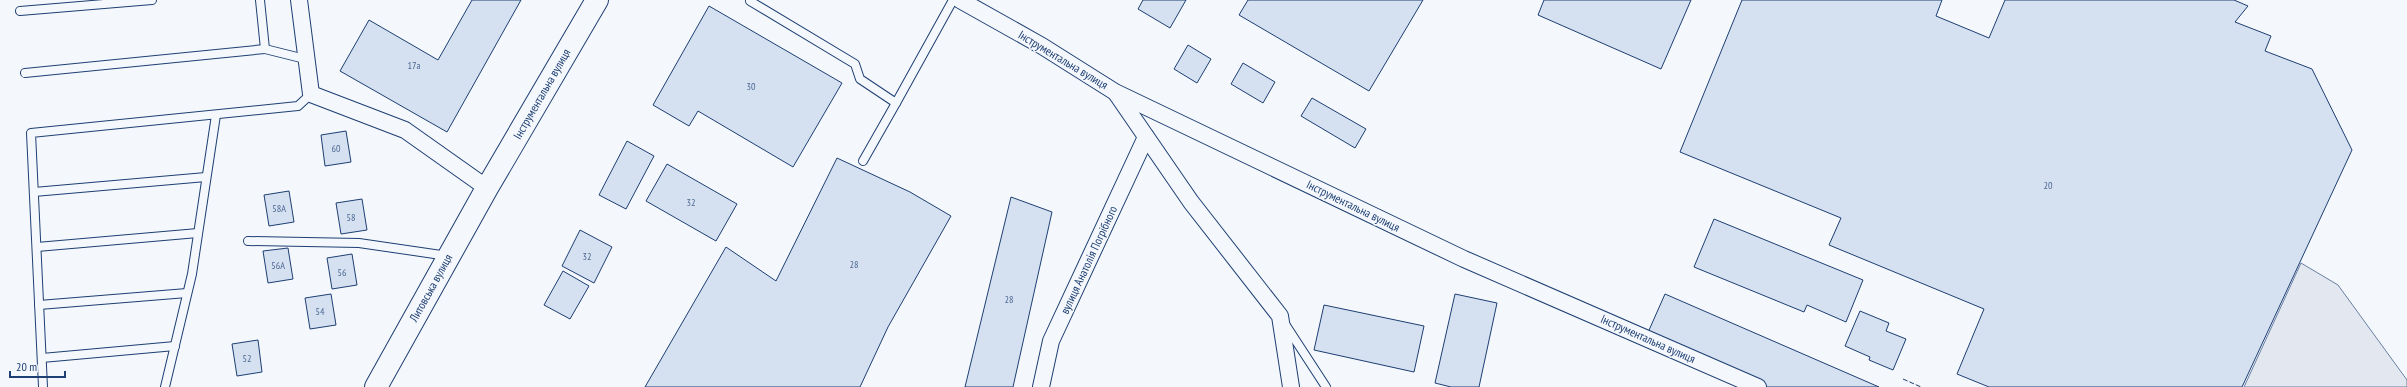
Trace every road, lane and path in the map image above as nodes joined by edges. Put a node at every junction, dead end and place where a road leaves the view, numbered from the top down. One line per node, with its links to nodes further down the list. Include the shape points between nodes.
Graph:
1 (152, 0): 8 (lane)
2 (260, 0): 9 (lane)
3 (299, 0): 10 (street)
4 (597, 0): 19 (street, Інструментальна вулиця)
5 (953, 0): 14 (lane)
6 (960, 0): 12 (street, Інструментальна вулиця)
7 (750, 1): 14 (lane, via 855,64 860,79)
8 (20, 11)
9 (266, 49): 10 (lane); 11 (lane)
10 (305, 59): 13 (street)
11 (25, 73)
12 (1115, 92): 16 (street); 36 (street, Інструментальна вулиця, via 1464,259)
13 (311, 94): 15 (lane, via 298,106); 19 (street, via 404,130)
14 (896, 103): 17 (lane)
15 (216, 115): 18 (lane); 20 (lane, via 31,133)
16 (1146, 137): 27 (street, via 1191,202); 33 (street, вулиця Анатолія Погрібного, via 1051,341)
17 (863, 160)
18 (206, 177): 20 (lane); 21 (lane)
19 (487, 188): 24 (street, Литовська вулиця)
20 (34, 192): 23 (lane)
21 (198, 233): 23 (lane); 25 (lane)
22 (248, 241): 24 (lane, via 359,242)
23 (36, 247): 26 (lane)
24 (449, 256): 32 (street, Литовська вулиця)
25 (187, 293): 26 (lane); 28 (lane)
26 (39, 305): 29 (lane)
27 (1280, 316): 34 (street); 35 (lane)
28 (175, 346): 29 (lane); 31 (lane)
29 (42, 358): 30 (lane)
30 (43, 387)
31 (165, 387)
32 (376, 387)
33 (1041, 387)
34 (1291, 387)
35 (1326, 387)
36 (1758, 387)

